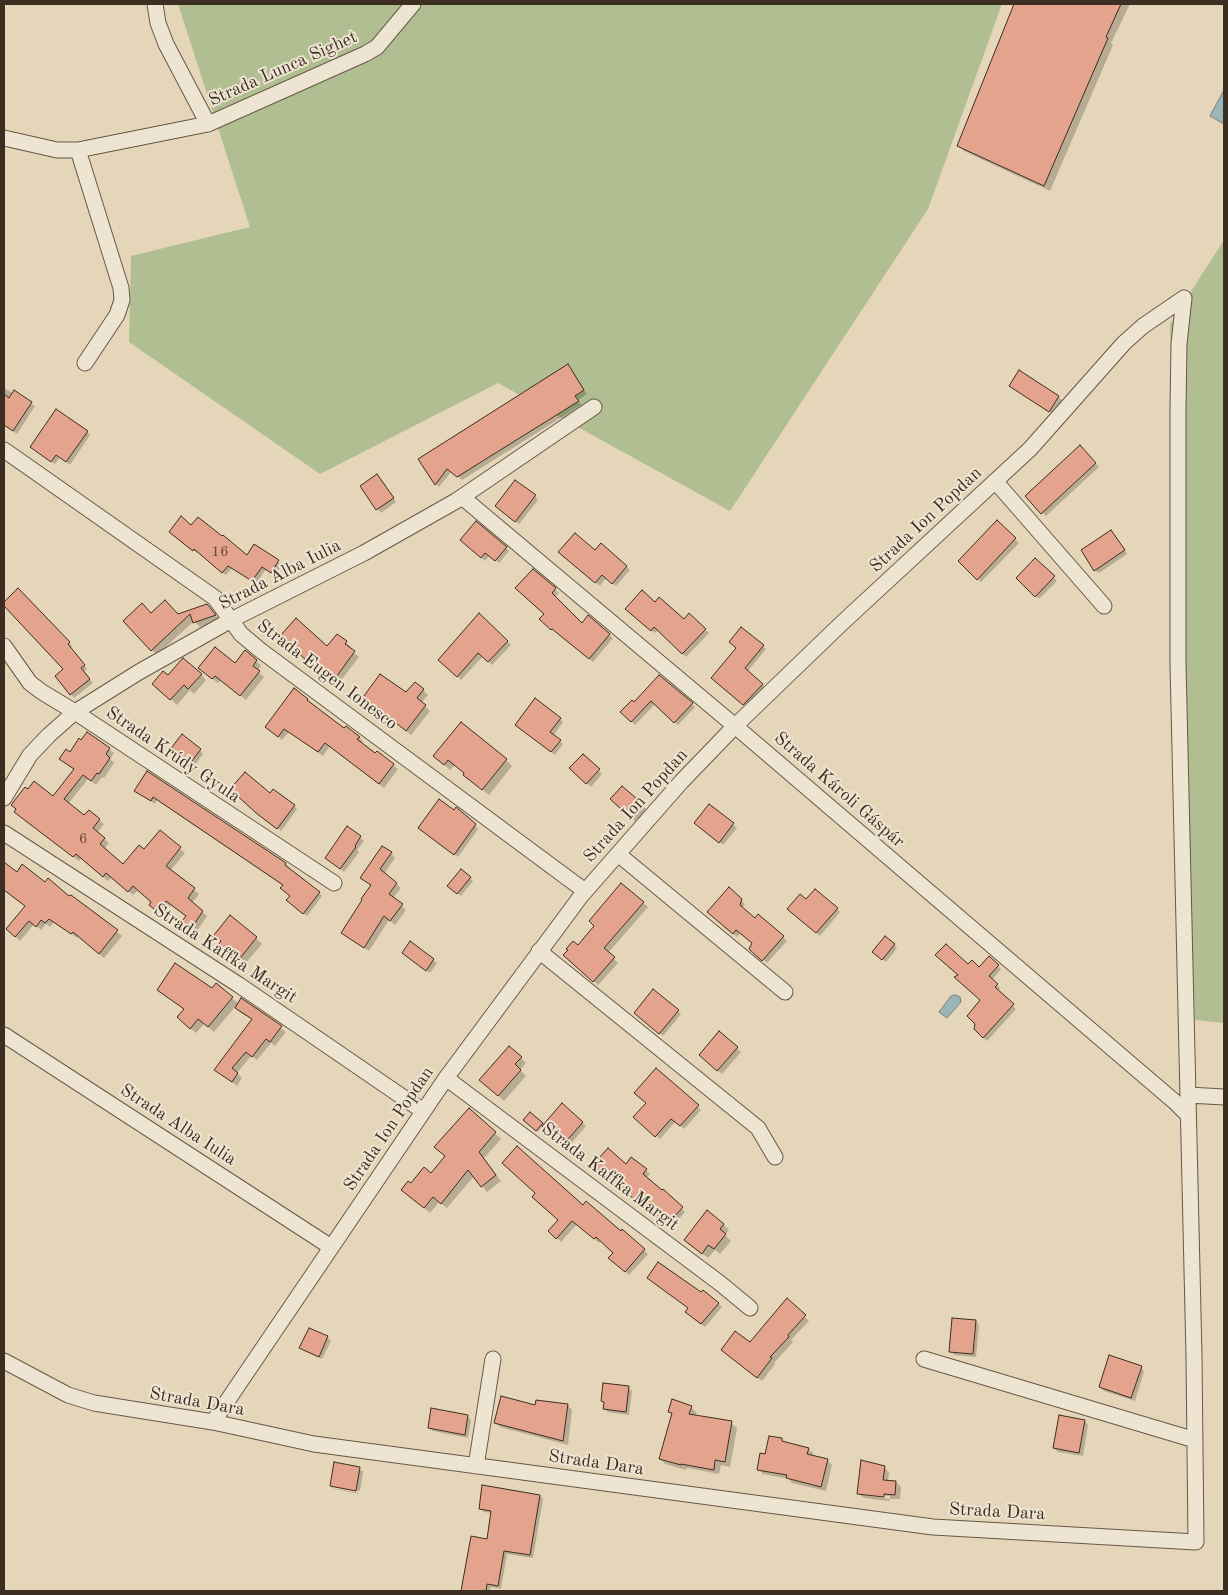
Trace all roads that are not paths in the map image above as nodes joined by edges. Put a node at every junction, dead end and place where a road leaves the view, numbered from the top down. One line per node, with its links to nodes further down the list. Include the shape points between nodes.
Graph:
1 (155, 4): 3 (street, Strada Lunca Sighet, via 166,44)
2 (413, 4): 3 (street, Strada Lunca Sighet, via 377,47)
3 (208, 124): 5 (street, Strada Lunca Sighet)
4 (4, 138): 5 (street, Strada Lunca Sighet, via 57,150)
5 (78, 150): 6 (street, via 122,300 117,315)
6 (85, 363)
7 (594, 407): 10 (street, Strada Alba Iulia)
8 (4, 450): 12 (street, Strada Eugen Ionesco, via 215,598)
9 (995, 481): 11 (street); 15 (street, Strada Ion Popdan); 25 (street, Strada Ion Popdan, via 1030,449 1124,343 1184,298 1178,390 1178,664)
10 (462, 497): 12 (street, Strada Alba Iulia, via 364,553); 15 (street, Strada Károli Gáspár)
11 (1104, 606)
12 (231, 620): 14 (street, Strada Alba Iulia); 20 (street, Strada Eugen Ionesco, via 241,634 260,650)
13 (4, 646): 14 (street, Strada Krúdy Gyula, via 30,683)
14 (75, 712): 16 (street, Strada Alba Iulia, via 30,756); 19 (street, Strada Krúdy Gyula)
15 (735, 726): 18 (street, Strada Ion Popdan); 28 (street, Strada Károli Gáspár)
16 (4, 798)
17 (4, 832): 27 (street, Strada Kaffka Margit, via 239,985)
18 (618, 854): 20 (street, Strada Ion Popdan); 22 (street)
19 (334, 883)
20 (585, 891): 21 (street, Strada Ion Popdan)
21 (540, 951): 24 (street, Strada Ion Popdan); 29 (street, via 758,1128)
22 (785, 992)
23 (4, 1035): 30 (street, Strada Alba Iulia)
24 (446, 1078): 27 (street, Strada Ion Popdan); 31 (street, Strada Kaffka Margit)
25 (1188, 1095): 26 (street); 28 (street)
26 (1224, 1097)
27 (423, 1111): 30 (street, Strada Ion Popdan)
28 (1188, 1115): 36 (street)
29 (775, 1157)
30 (332, 1246): 35 (street, Strada Ion Popdan)
31 (750, 1308)
32 (924, 1358): 36 (street)
33 (494, 1360): 37 (street)
34 (4, 1361): 35 (street, Strada Dara, via 68,1395 94,1403)
35 (213, 1422): 37 (street, Strada Dara, via 314,1444)
36 (1195, 1440): 37 (street, Strada Dara, via 1196,1542 933,1527)
37 (476, 1466)

